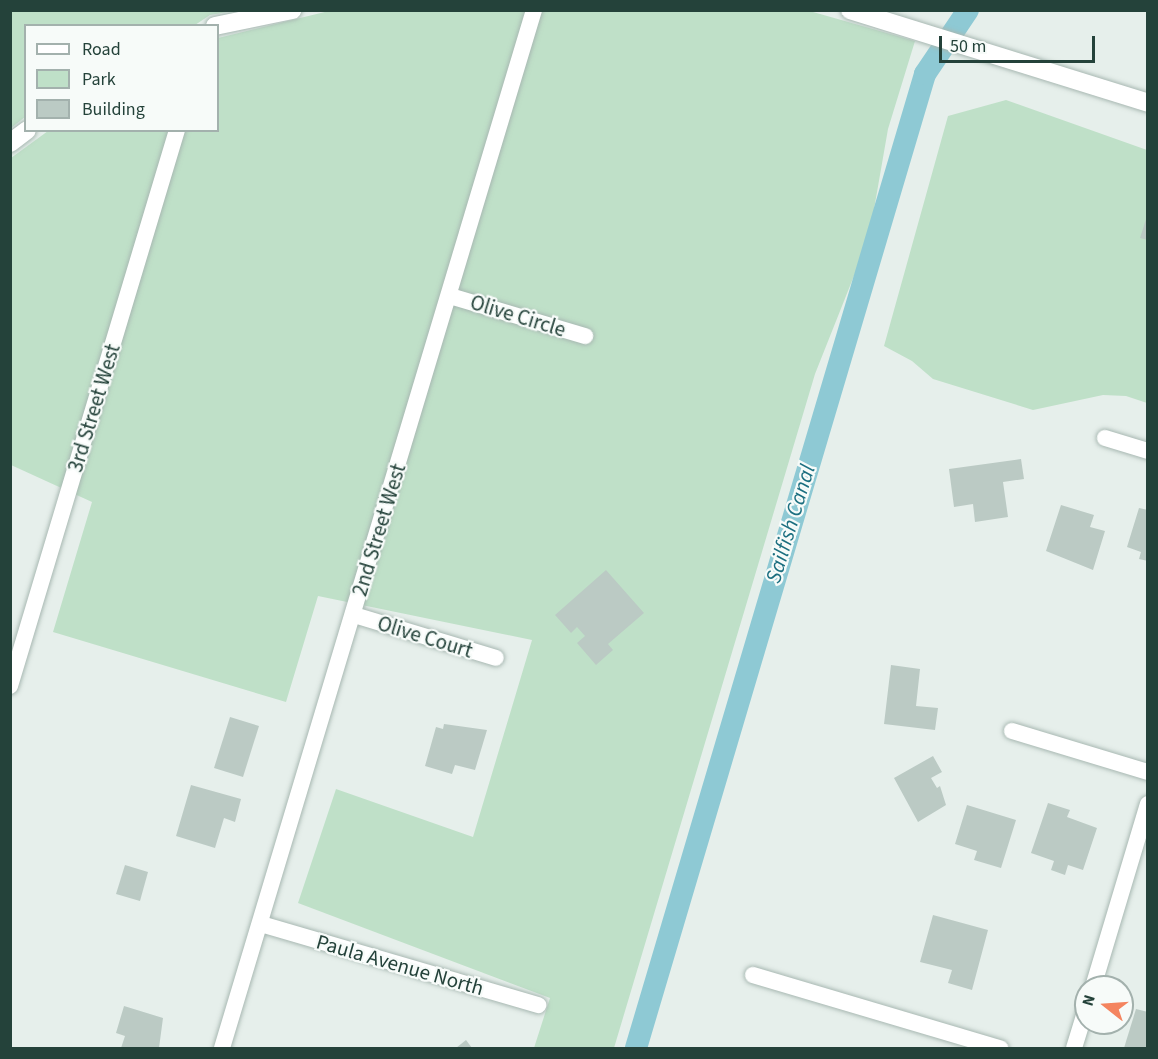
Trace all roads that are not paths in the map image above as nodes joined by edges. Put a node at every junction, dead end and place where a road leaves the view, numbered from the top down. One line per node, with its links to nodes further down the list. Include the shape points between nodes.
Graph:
1 (292, 10): 4 (street)
2 (534, 10): 9 (street, 2nd Street West)
3 (850, 10): 5 (street)
4 (217, 20)
5 (1148, 103)
6 (24, 132): 8 (street)
7 (176, 132): 15 (street, 3rd Street West)
8 (10, 143)
9 (450, 296): 10 (street, Olive Circle); 13 (street, 2nd Street West)
10 (585, 336)
11 (1105, 438): 12 (street)
12 (1148, 451)
13 (354, 615): 14 (street, Olive Court); 19 (street, 2nd Street West)
14 (496, 658)
15 (10, 686)
16 (1012, 731): 17 (street)
17 (1148, 772)
18 (1146, 813): 21 (street)
19 (261, 924): 22 (street, Paula Avenue North); 23 (street, 2nd Street West)
20 (753, 975): 24 (street)
21 (1096, 975)
22 (538, 1005)
23 (222, 1048)
24 (1000, 1048)

